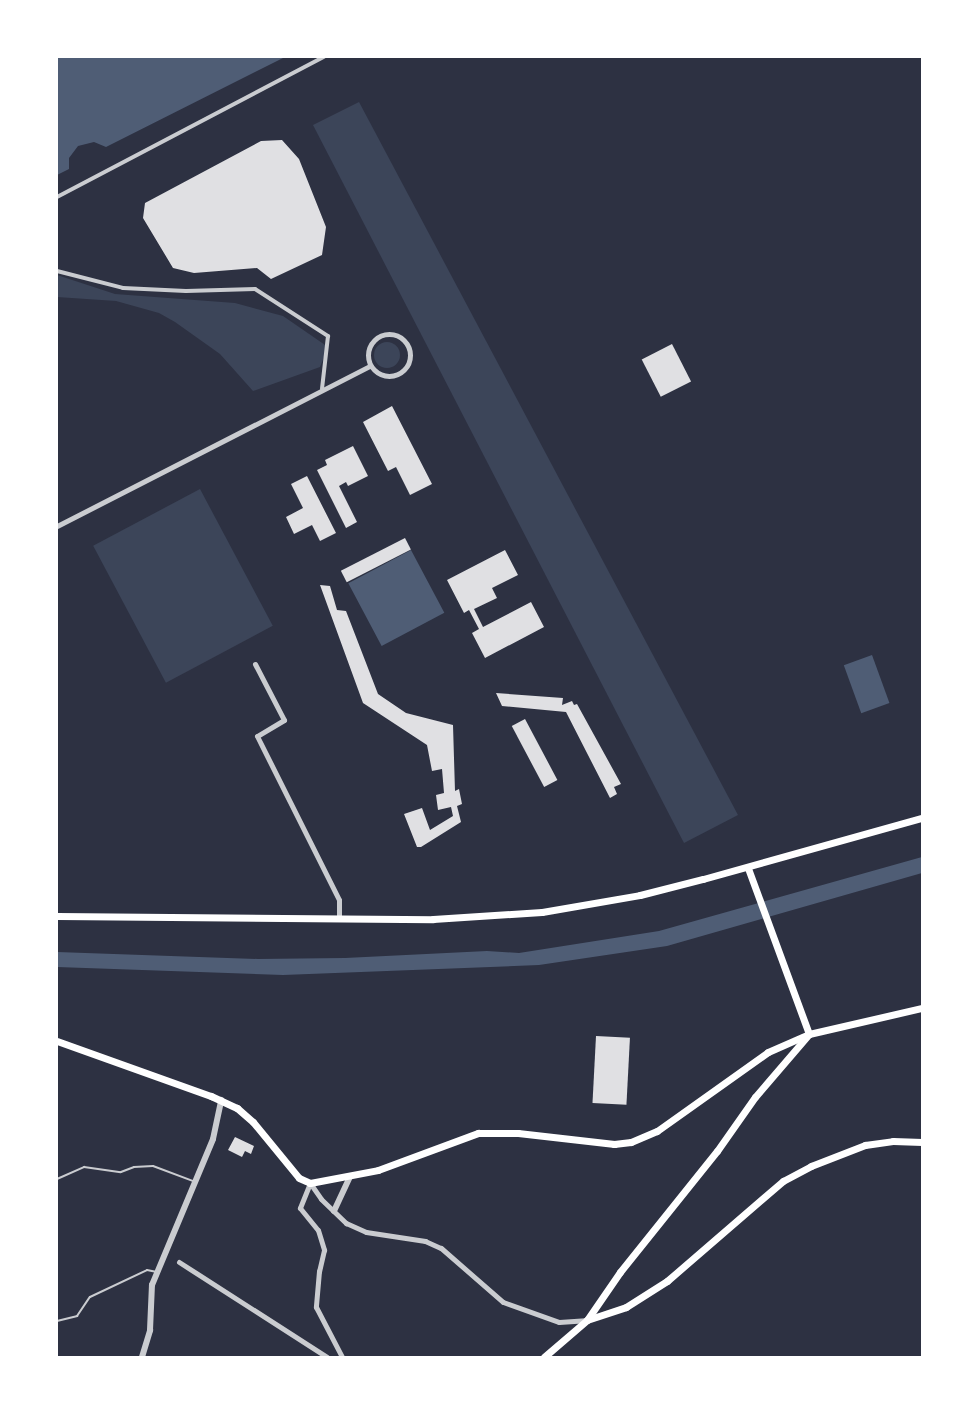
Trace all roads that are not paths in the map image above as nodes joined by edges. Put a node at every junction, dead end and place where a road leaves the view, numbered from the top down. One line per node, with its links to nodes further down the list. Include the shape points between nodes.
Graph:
1 (324, 57): 2 (street)
2 (57, 197)
3 (57, 271): 5 (street, via 123,288 255,289 328,336)
4 (370, 366): 4 (street, via 389,376 402,371 410,359 408,345 392,333 378,336 369,346); 5 (street)
5 (322, 389): 6 (street)
6 (57, 526)
7 (255, 664): 11 (street, via 284,720 257,736 339,900)
8 (922, 818): 9 (main road)
9 (748, 868): 11 (main road, via 640,895 542,912 433,919); 13 (main road)
10 (57, 916): 11 (main road)
11 (339, 919)
12 (922, 1008): 13 (main road)
13 (809, 1034): 17 (main road, via 768,1052 657,1131 638,1140 614,1144 518,1133 478,1133 378,1170); 24 (main road, via 755,1097)
14 (57, 1041): 15 (main road)
15 (221, 1100): 19 (street, via 213,1139); 20 (main road, via 246,1115 299,1178)
16 (922, 1142): 24 (main road, via 866,1145 811,1166 783,1181 667,1281 626,1307)
17 (350, 1176): 20 (main road); 21 (street)
18 (57, 1179): 19 (lane, via 84,1167 121,1172 153,1166)
19 (196, 1182): 23 (street)
20 (309, 1183): 21 (street); 28 (street, via 300,1208 318,1230 324,1250 318,1271 316,1307)
21 (334, 1211): 24 (street, via 358,1230 426,1241 441,1248 503,1302 559,1322)
22 (179, 1262): 27 (street)
23 (158, 1272): 25 (lane, via 147,1270 90,1297 77,1316); 26 (street, via 152,1285 150,1330)
24 (587, 1320): 29 (main road)
25 (57, 1321)
26 (142, 1357)
27 (327, 1357)
28 (342, 1357)
29 (544, 1357)

